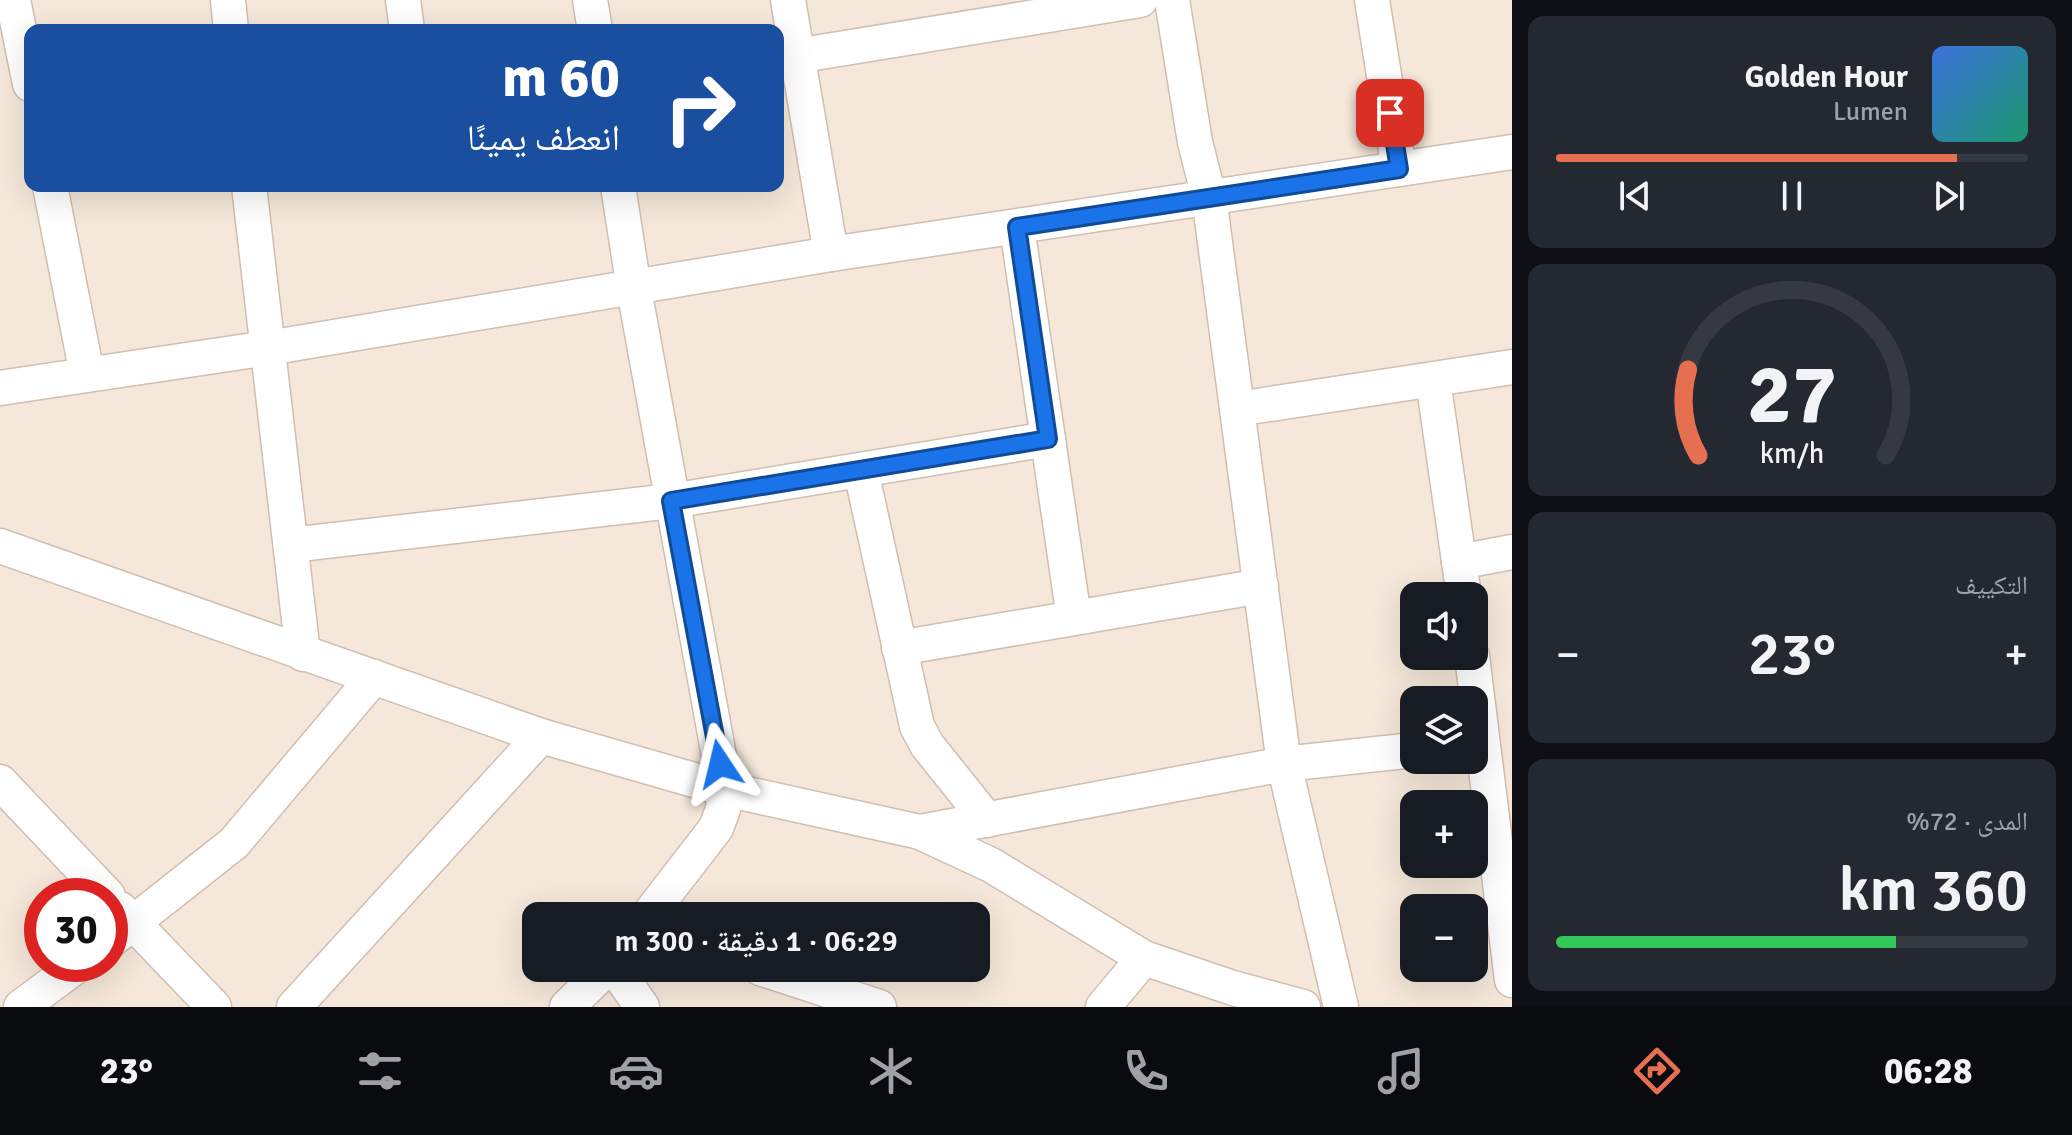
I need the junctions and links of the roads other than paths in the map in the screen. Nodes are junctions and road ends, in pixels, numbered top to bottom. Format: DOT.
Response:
graph roads {
  1 [pos="13,0"];
  2 [pos="228,0"];
  3 [pos="403,0"];
  4 [pos="590,0"];
  5 [pos="788,0"];
  6 [pos="1140,0"];
  7 [pos="1172,0"];
  8 [pos="1372,0"];
  9 [pos="986,11"];
  10 [pos="230,24"];
  11 [pos="406,24"];
  12 [pos="594,24"];
  13 [pos="24,54"];
  14 [pos="796,56"];
  15 [pos="1512,152"];
  16 [pos="1399,169"];
  17 [pos="51,192"];
  18 [pos="250,192"];
  19 [pos="619,192"];
  20 [pos="1209,197"];
  21 [pos="1017,227"];
  22 [pos="831,254"];
  23 [pos="634,289"];
  24 [pos="268,348"];
  25 [pos="1512,367"];
  26 [pos="87,374"];
  27 [pos="1433,380"];
  28 [pos="0,388"];
  29 [pos="1237,409"];
  30 [pos="1048,439"];
  31 [pos="861,471"];
  32 [pos="671,501"];
  33 [pos="291,545"];
  34 [pos="0,546"];
  35 [pos="1512,552"];
  36 [pos="1459,562"];
  37 [pos="1462,582"];
  38 [pos="1261,586"];
  39 [pos="1074,618"];
  40 [pos="899,648"];
  41 [pos="303,654"];
  42 [pos="1475,670"];
  43 [pos="374,677"];
  44 [pos="541,736"];
  45 [pos="1490,741"];
  46 [pos="1400,752"];
  47 [pos="1284,764"];
  48 [pos="0,782"];
  49 [pos="725,789"];
  50 [pos="987,820"];
  51 [pos="920,832"];
  52 [pos="1504,843"];
  53 [pos="91,878"];
  54 [pos="659,902"];
  55 [pos="128,927"];
  56 [pos="128,937"];
  57 [pos="1144,958"];
  58 [pos="1512,980"];
  59 [pos="55,982"];
  60 [pos="593,982"];
  61 [pos="625,982"];
  62 [pos="803,982"];
  63 [pos="21,1007"];
  64 [pos="214,1007"];
  65 [pos="294,1007"];
  66 [pos="567,1007"];
  67 [pos="642,1007"];
  68 [pos="879,1007"];
  69 [pos="1103,1007"];
  70 [pos="1303,1007"];
  71 [pos="1341,1007"];
  1 -- 13 [label="street"];
  2 -- 10 [label="street"];
  3 -- 11 [label="street"];
  4 -- 12 [label="street"];
  5 -- 14 [label="street"];
  6 -- 9 [label="street"];
  7 -- 20 [label="street"];
  8 -- 16 [label="street"];
  9 -- 14 [label="street"];
  14 -- 22 [label="street"];
  15 -- 16 [label="street"];
  16 -- 20 [label="street"];
  17 -- 26 [label="street"];
  18 -- 24 [label="street"];
  19 -- 23 [label="street"];
  20 -- 21 [label="street"];
  20 -- 29 [label="street"];
  21 -- 22 [label="street"];
  21 -- 30 [label="street"];
  22 -- 23 [label="street"];
  23 -- 24 [label="street"];
  23 -- 32 [label="street"];
  24 -- 26 [label="street"];
  24 -- 33 [label="street"];
  25 -- 27 [label="street"];
  26 -- 28 [label="street"];
  27 -- 29 [label="street"];
  27 -- 36 [label="street"];
  29 -- 38 [label="street"];
  30 -- 31 [label="street"];
  30 -- 39 [label="street"];
  31 -- 32 [label="street"];
  31 -- 40 [label="street"];
  32 -- 33 [label="street"];
  32 -- 49 [label="street"];
  33 -- 41 [label="street"];
  34 -- 41 [label="street"];
  35 -- 36 [label="street"];
  36 -- 37 [label="street"];
  38 -- 39 [label="street"];
  38 -- 47 [label="street"];
  39 -- 40 [label="street"];
  40 -- 50 [label="street"];
  41 -- 43 [label="street"];
  42 -- 45 [label="street"];
  43 -- 44 [label="street"];
  43 -- 55 [label="street"];
  44 -- 49 [label="street"];
  44 -- 65 [label="street"];
  45 -- 52 [label="street"];
  46 -- 47 [label="street"];
  47 -- 50 [label="street"];
  47 -- 71 [label="street"];
  48 -- 53 [label="street"];
  49 -- 51 [label="street"];
  49 -- 54 [label="street"];
  50 -- 51 [label="street"];
  51 -- 57 [label="street"];
  52 -- 58 [label="street"];
  56 -- 64 [label="street"];
  57 -- 69 [label="street"];
  57 -- 70 [label="street"];
  59 -- 63 [label="street"];
  60 -- 66 [label="street"];
  61 -- 67 [label="street"];
  62 -- 68 [label="street"];
}
